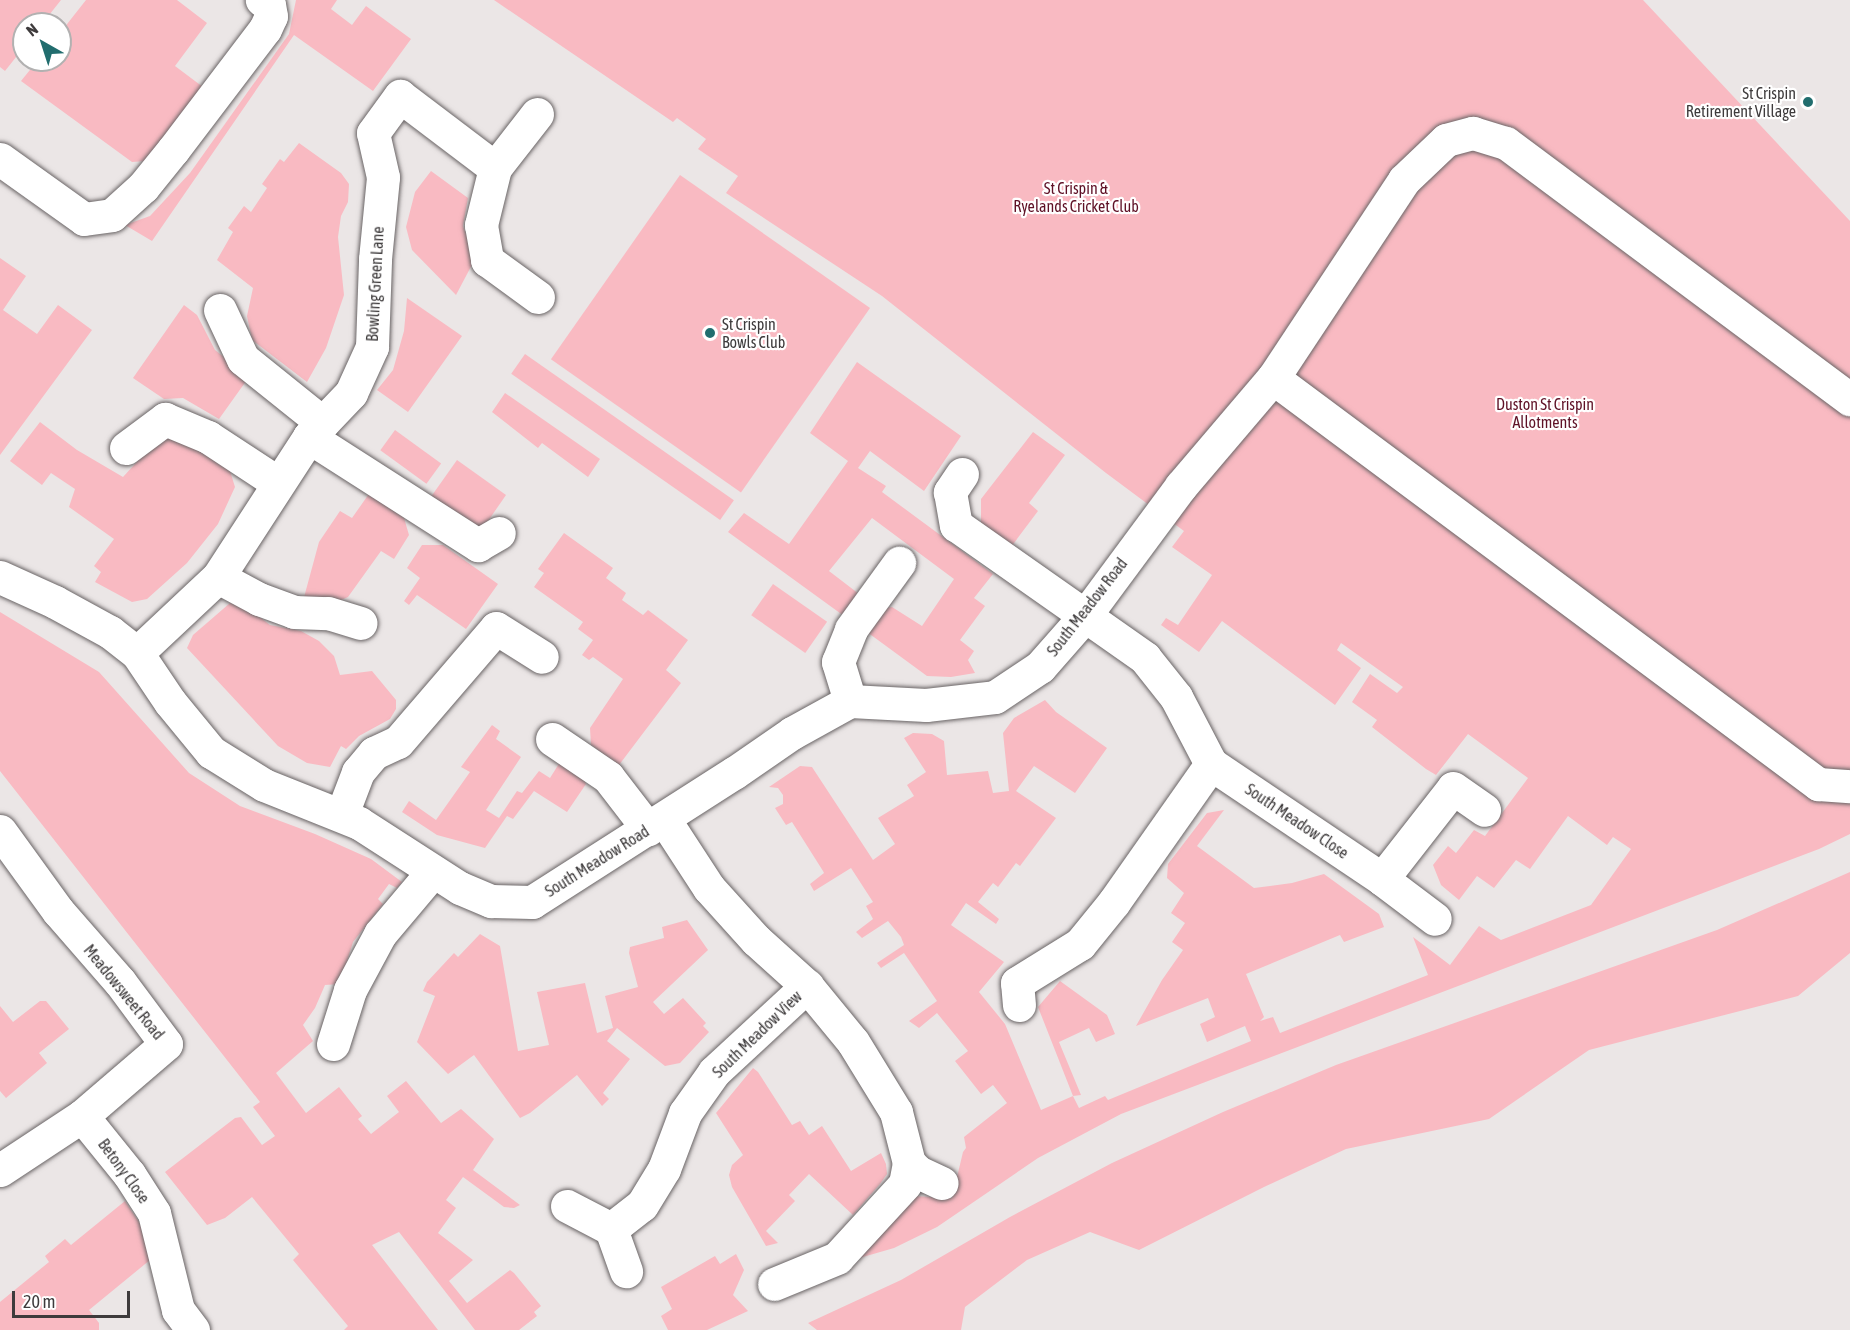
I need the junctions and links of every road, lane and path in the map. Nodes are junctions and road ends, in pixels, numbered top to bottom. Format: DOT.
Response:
graph roads {
  1 [pos="262,0"];
  2 [pos="537,114"];
  3 [pos="0,159"];
  4 [pos="495,168"];
  5 [pos="538,297"];
  6 [pos="220,310"];
  7 [pos="1273,378"];
  8 [pos="1850,399"];
  9 [pos="316,430"];
  10 [pos="126,448"];
  11 [pos="963,474"];
  12 [pos="278,483"];
  13 [pos="499,533"];
  14 [pos="899,563"];
  15 [pos="0,577"];
  16 [pos="218,578"];
  17 [pos="1084,617"];
  18 [pos="361,623"];
  19 [pos="136,653"];
  20 [pos="542,657"];
  21 [pos="850,701"];
  22 [pos="552,739"];
  23 [pos="1211,764"];
  24 [pos="1850,786"];
  25 [pos="1484,810"];
  26 [pos="342,814"];
  27 [pos="656,824"];
  28 [pos="0,831"];
  29 [pos="433,871"];
  30 [pos="1382,879"];
  31 [pos="1435,919"];
  32 [pos="807,986"];
  33 [pos="1019,1005"];
  34 [pos="333,1044"];
  35 [pos="82,1116"];
  36 [pos="909,1163"];
  37 [pos="0,1170"];
  38 [pos="942,1183"];
  39 [pos="567,1206"];
  40 [pos="611,1229"];
  41 [pos="626,1272"];
  42 [pos="774,1284"];
  43 [pos="193,1330"];
  1 -- 3 [label="street"];
  2 -- 4 [label="street"];
  4 -- 5 [label="street"];
  4 -- 9 [label="street, Bowling Green Lane"];
  6 -- 9 [label="street"];
  7 -- 8 [label="street, South Meadow Road"];
  7 -- 17 [label="street, South Meadow Road"];
  7 -- 24 [label="street"];
  9 -- 12 [label="street, Bowling Green Lane"];
  9 -- 13 [label="street"];
  10 -- 12 [label="street"];
  11 -- 17 [label="street, South Meadow Close"];
  12 -- 16 [label="street, Bowling Green Lane"];
  14 -- 21 [label="street"];
  15 -- 19 [label="street, South Meadow Road"];
  16 -- 18 [label="street"];
  16 -- 19 [label="street, Bowling Green Lane"];
  17 -- 21 [label="street, South Meadow Road"];
  17 -- 23 [label="street, South Meadow Close"];
  19 -- 26 [label="street, South Meadow Road"];
  20 -- 26 [label="street"];
  21 -- 27 [label="street, South Meadow Road"];
  22 -- 27 [label="street, South Meadow View"];
  23 -- 30 [label="street, South Meadow Close"];
  23 -- 33 [label="street"];
  25 -- 30 [label="street"];
  26 -- 29 [label="street, South Meadow Road"];
  27 -- 29 [label="street, South Meadow Road"];
  27 -- 32 [label="street, South Meadow View"];
  28 -- 35 [label="street, Meadowsweet Road"];
  29 -- 34 [label="street"];
  30 -- 31 [label="street, South Meadow Close"];
  32 -- 36 [label="street, South Meadow View"];
  32 -- 40 [label="street, South Meadow View"];
  35 -- 37 [label="street, Meadowsweet Road"];
  35 -- 43 [label="street, Betony Close"];
  36 -- 38 [label="street"];
  36 -- 42 [label="street"];
  39 -- 40 [label="street"];
  40 -- 41 [label="street"];
}
